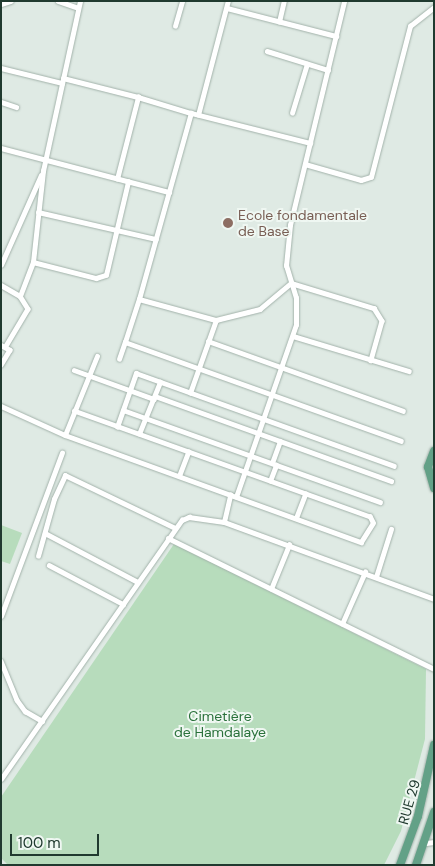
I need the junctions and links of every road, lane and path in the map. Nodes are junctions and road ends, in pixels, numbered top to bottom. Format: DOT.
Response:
graph roads {
  1 [pos="11,1"];
  2 [pos="58,1"];
  3 [pos="80,1"];
  4 [pos="182,1"];
  5 [pos="228,1"];
  6 [pos="344,1"];
  7 [pos="282,2"];
  8 [pos="1,4"];
  9 [pos="434,7"];
  10 [pos="78,8"];
  11 [pos="227,8"];
  12 [pos="279,22"];
  13 [pos="175,26"];
  14 [pos="336,36"];
  15 [pos="267,51"];
  16 [pos="307,64"];
  17 [pos="1,68"];
  18 [pos="328,70"];
  19 [pos="62,80"];
  20 [pos="138,97"];
  21 [pos="1,102"];
  22 [pos="16,106"];
  23 [pos="191,112"];
  24 [pos="292,113"];
  25 [pos="198,115"];
  26 [pos="310,143"];
  27 [pos="1,148"];
  28 [pos="45,161"];
  29 [pos="305,164"];
  30 [pos="43,171"];
  31 [pos="117,179"];
  32 [pos="128,182"];
  33 [pos="169,192"];
  34 [pos="38,212"];
  35 [pos="116,230"];
  36 [pos="156,239"];
  37 [pos="33,262"];
  38 [pos="1,265"];
  39 [pos="291,283"];
  40 [pos="1,285"];
  41 [pos="20,296"];
  42 [pos="139,299"];
  43 [pos="216,320"];
  44 [pos="293,336"];
  45 [pos="208,341"];
  46 [pos="125,342"];
  47 [pos="4,345"];
  48 [pos="96,356"];
  49 [pos="119,359"];
  50 [pos="371,360"];
  51 [pos="1,365"];
  52 [pos="199,368"];
  53 [pos="282,368"];
  54 [pos="74,370"];
  55 [pos="409,371"];
  56 [pos="87,375"];
  57 [pos="160,382"];
  58 [pos="130,390"];
  59 [pos="190,393"];
  60 [pos="272,394"];
  61 [pos="154,397"];
  62 [pos="1,406"];
  63 [pos="123,410"];
  64 [pos="74,411"];
  65 [pos="403,411"];
  66 [pos="146,418"];
  67 [pos="264,419"];
  68 [pos="117,426"];
  69 [pos="139,434"];
  70 [pos="258,434"];
  71 [pos="65,435"];
  72 [pos="280,441"];
  73 [pos="401,441"];
  74 [pos="188,452"];
  75 [pos="62,453"];
  76 [pos="433,454"];
  77 [pos="250,456"];
  78 [pos="274,464"];
  79 [pos="394,466"];
  80 [pos="245,472"];
  81 [pos="179,476"];
  82 [pos="270,481"];
  83 [pos="391,481"];
  84 [pos="434,488"];
  85 [pos="305,494"];
  86 [pos="230,495"];
  87 [pos="236,497"];
  88 [pos="380,502"];
  89 [pos="296,518"];
  90 [pos="224,522"];
  91 [pos="175,528"];
  92 [pos="391,529"];
  93 [pos="45,533"];
  94 [pos="168,538"];
  95 [pos="289,545"];
  96 [pos="38,556"];
  97 [pos="49,565"];
  98 [pos="365,572"];
  99 [pos="376,576"];
  100 [pos="138,582"];
  101 [pos="271,589"];
  102 [pos="434,599"];
  103 [pos="123,604"];
  104 [pos="1,616"];
  105 [pos="342,624"];
  106 [pos="1,661"];
  107 [pos="434,669"];
  108 [pos="42,721"];
  109 [pos="434,745"];
  110 [pos="1,779"];
  111 [pos="434,812"];
  112 [pos="430,843"];
  113 [pos="400,865"];
  114 [pos="416,865"];
  1 -- 8 [label="street"];
  2 -- 10 [label="street"];
  3 -- 10 [label="street"];
  4 -- 13 [label="street"];
  5 -- 11 [label="street"];
  6 -- 14 [label="street"];
  7 -- 12 [label="street"];
  9 -- 29 [label="street"];
  10 -- 19 [label="street"];
  11 -- 12 [label="street"];
  11 -- 25 [label="street"];
  12 -- 14 [label="street"];
  14 -- 18 [label="street"];
  15 -- 16 [label="street"];
  16 -- 18 [label="street"];
  16 -- 24 [label="street"];
  17 -- 19 [label="street"];
  18 -- 26 [label="street"];
  19 -- 20 [label="street"];
  19 -- 28 [label="street"];
  20 -- 23 [label="street"];
  20 -- 31 [label="street"];
  21 -- 22 [label="street"];
  23 -- 25 [label="street"];
  23 -- 33 [label="street"];
  25 -- 26 [label="street"];
  26 -- 29 [label="street"];
  27 -- 28 [label="street"];
  28 -- 30 [label="street"];
  28 -- 31 [label="street"];
  29 -- 39 [label="street"];
  30 -- 34 [label="street"];
  30 -- 38 [label="street"];
  31 -- 32 [label="street"];
  32 -- 33 [label="street"];
  32 -- 35 [label="street"];
  33 -- 36 [label="street"];
  34 -- 35 [label="street"];
  34 -- 37 [label="street"];
  35 -- 36 [label="street"];
  35 -- 37 [label="street"];
  36 -- 42 [label="street"];
  37 -- 41 [label="street"];
  39 -- 43 [label="street"];
  39 -- 44 [label="street"];
  39 -- 50 [label="street"];
  40 -- 41 [label="street"];
  41 -- 47 [label="street"];
  42 -- 43 [label="street"];
  42 -- 46 [label="street"];
  43 -- 45 [label="street"];
  44 -- 50 [label="street"];
  44 -- 53 [label="street"];
  45 -- 52 [label="street"];
  45 -- 53 [label="street"];
  46 -- 49 [label="street"];
  46 -- 52 [label="street"];
  47 -- 51 [label="street"];
  48 -- 56 [label="street"];
  50 -- 55 [label="street"];
  52 -- 59 [label="street"];
  52 -- 60 [label="street"];
  53 -- 60 [label="street"];
  53 -- 65 [label="street"];
  54 -- 56 [label="street"];
  56 -- 58 [label="street"];
  56 -- 64 [label="street"];
  57 -- 58 [label="street"];
  57 -- 59 [label="street"];
  57 -- 61 [label="street"];
  58 -- 61 [label="street"];
  58 -- 63 [label="street"];
  59 -- 67 [label="street"];
  60 -- 67 [label="street"];
  60 -- 73 [label="street"];
  61 -- 66 [label="street"];
  61 -- 70 [label="street"];
  62 -- 71 [label="street"];
  63 -- 66 [label="street"];
  63 -- 68 [label="street"];
  64 -- 68 [label="street"];
  64 -- 71 [label="street"];
  66 -- 69 [label="street"];
  66 -- 77 [label="street"];
  67 -- 70 [label="street"];
  67 -- 79 [label="street"];
  68 -- 69 [label="street"];
  69 -- 74 [label="street"];
  70 -- 72 [label="street"];
  70 -- 77 [label="street"];
  71 -- 81 [label="street"];
  72 -- 78 [label="street"];
  72 -- 83 [label="street"];
  74 -- 80 [label="street"];
  74 -- 81 [label="street"];
  75 -- 104 [label="street"];
  76 -- 84 [label="main road"];
  77 -- 78 [label="street"];
  77 -- 80 [label="street"];
  78 -- 82 [label="street"];
  78 -- 88 [label="street"];
  80 -- 82 [label="street"];
  80 -- 87 [label="street"];
  81 -- 86 [label="street"];
  82 -- 85 [label="street"];
  85 -- 89 [label="street"];
  85 -- 89 [label="street"];
  86 -- 87 [label="street"];
  86 -- 90 [label="street"];
  87 -- 89 [label="street"];
  90 -- 91 [label="street"];
  90 -- 95 [label="street"];
  91 -- 93 [label="street"];
  91 -- 94 [label="street"];
  92 -- 99 [label="street"];
  93 -- 96 [label="street"];
  93 -- 100 [label="street"];
  94 -- 100 [label="street"];
  94 -- 101 [label="street"];
  95 -- 98 [label="street"];
  95 -- 101 [label="street"];
  97 -- 103 [label="street"];
  98 -- 99 [label="street"];
  98 -- 105 [label="street"];
  99 -- 102 [label="street"];
  100 -- 103 [label="street"];
  101 -- 105 [label="street"];
  103 -- 108 [label="street"];
  105 -- 107 [label="street"];
  106 -- 108 [label="street"];
  108 -- 110 [label="street"];
  109 -- 113 [label="main road, RUE 29"];
  111 -- 112 [label="main road"];
  112 -- 114 [label="main road"];
}
